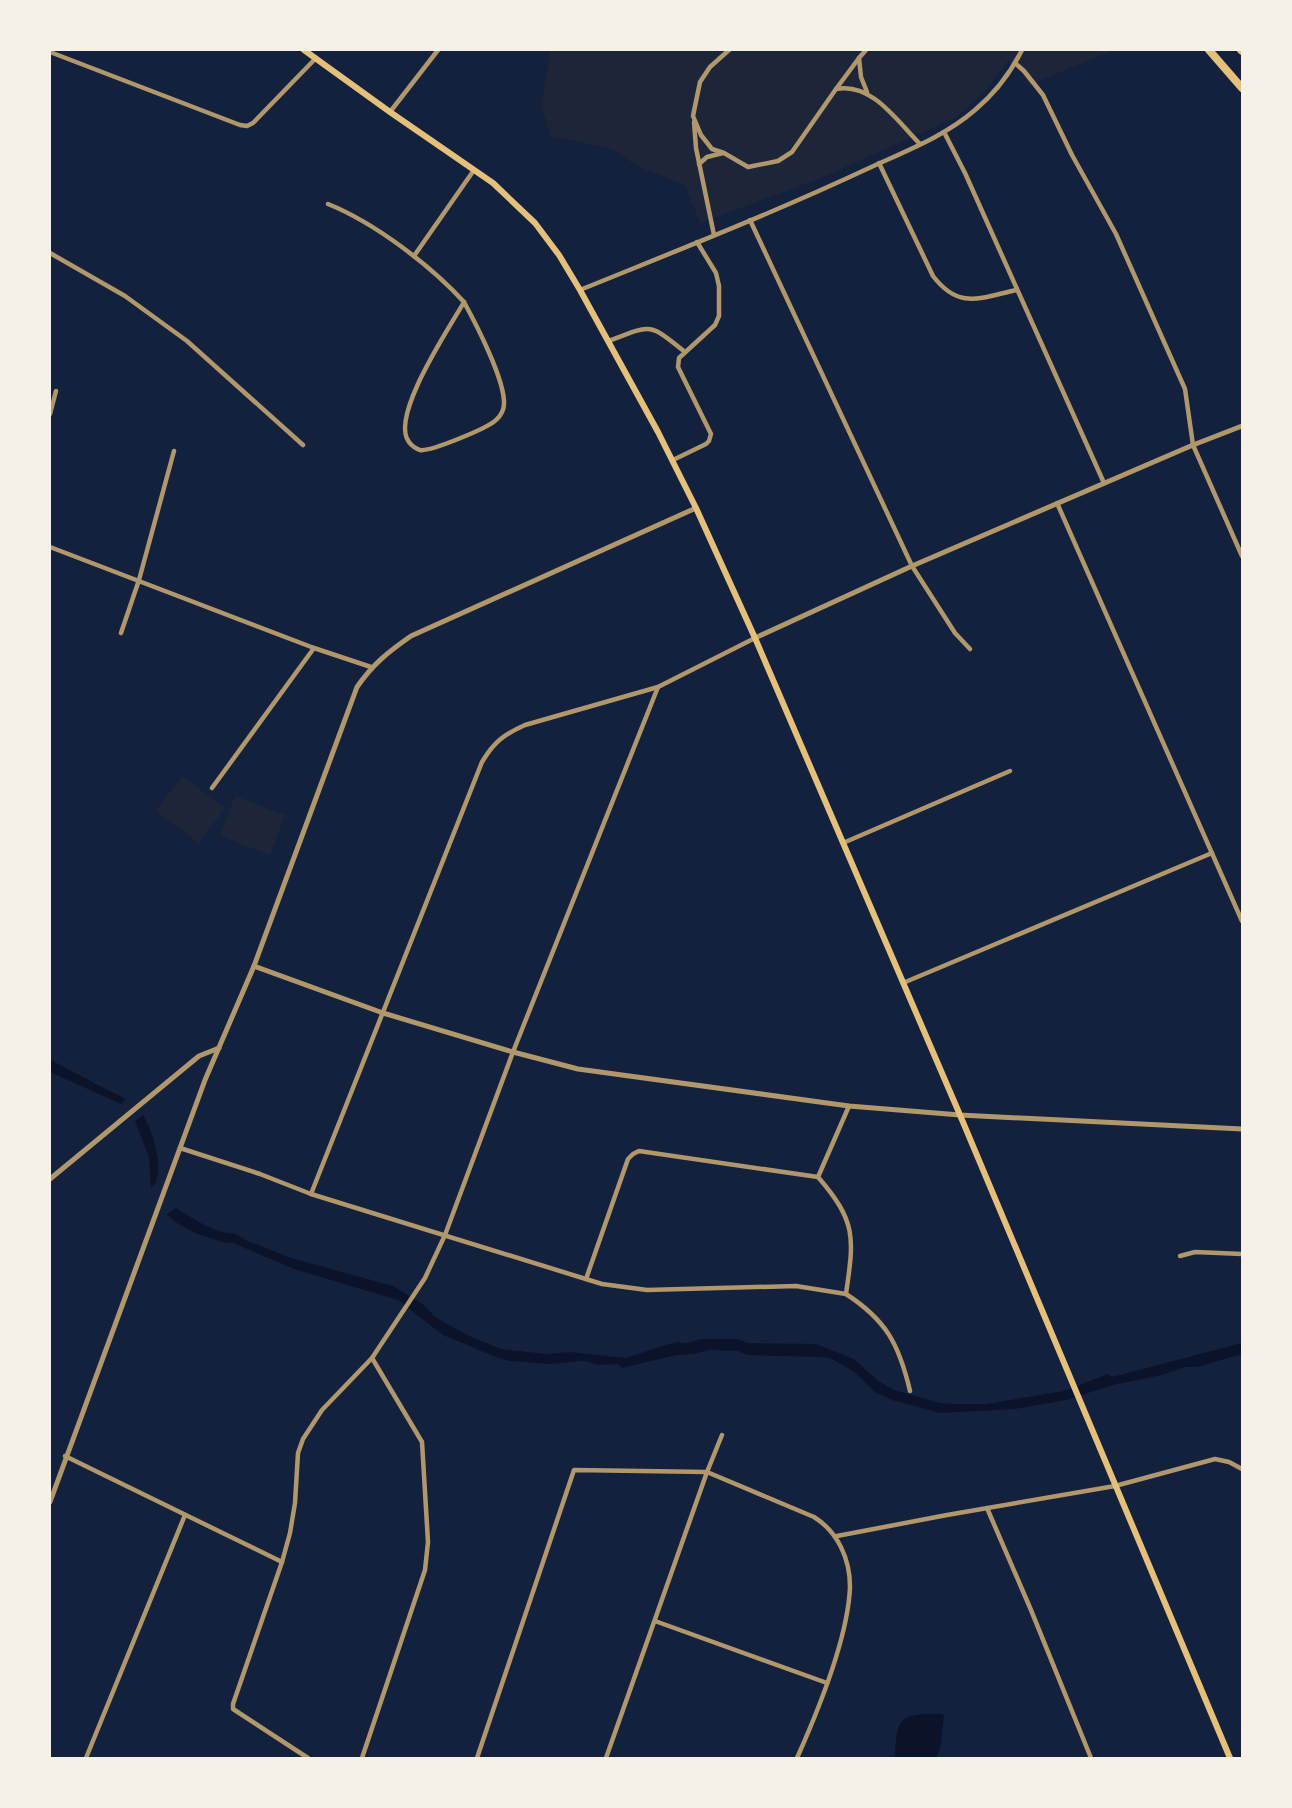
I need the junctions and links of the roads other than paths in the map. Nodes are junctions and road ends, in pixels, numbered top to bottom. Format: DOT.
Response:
graph roads {
  1 [pos="304,50"];
  2 [pos="438,50"];
  3 [pos="729,50"];
  4 [pos="866,50"];
  5 [pos="1022,50"];
  6 [pos="1209,50"];
  7 [pos="50,52"];
  8 [pos="316,58"];
  9 [pos="859,58"];
  10 [pos="1015,63"];
  11 [pos="1242,88"];
  12 [pos="836,89"];
  13 [pos="867,92"];
  14 [pos="390,112"];
  15 [pos="693,116"];
  16 [pos="944,132"];
  17 [pos="920,144"];
  18 [pos="724,153"];
  19 [pos="879,163"];
  20 [pos="699,164"];
  21 [pos="474,170"];
  22 [pos="328,204"];
  23 [pos="750,220"];
  24 [pos="714,235"];
  25 [pos="697,242"];
  26 [pos="50,254"];
  27 [pos="414,256"];
  28 [pos="580,290"];
  29 [pos="1016,290"];
  30 [pos="464,302"];
  31 [pos="609,341"];
  32 [pos="685,352"];
  33 [pos="56,391"];
  34 [pos="50,414"];
  35 [pos="1242,426"];
  36 [pos="1193,445"];
  37 [pos="303,446"];
  38 [pos="174,451"];
  39 [pos="672,460"];
  40 [pos="1104,483"];
  41 [pos="1057,503"];
  42 [pos="696,508"];
  43 [pos="50,547"];
  44 [pos="1242,556"];
  45 [pos="912,566"];
  46 [pos="138,580"];
  47 [pos="121,633"];
  48 [pos="755,638"];
  49 [pos="314,648"];
  50 [pos="970,649"];
  51 [pos="370,667"];
  52 [pos="658,687"];
  53 [pos="1010,771"];
  54 [pos="212,788"];
  55 [pos="843,843"];
  56 [pos="1212,853"];
  57 [pos="1242,921"];
  58 [pos="254,966"];
  59 [pos="903,983"];
  60 [pos="383,1012"];
  61 [pos="219,1048"];
  62 [pos="513,1052"];
  63 [pos="849,1106"];
  64 [pos="960,1115"];
  65 [pos="1242,1129"];
  66 [pos="180,1148"];
  67 [pos="818,1177"];
  68 [pos="50,1179"];
  69 [pos="312,1194"];
  70 [pos="445,1234"];
  71 [pos="1242,1254"];
  72 [pos="1180,1256"];
  73 [pos="586,1279"];
  74 [pos="846,1294"];
  75 [pos="372,1358"];
  76 [pos="910,1391"];
  77 [pos="722,1435"];
  78 [pos="66,1456"];
  79 [pos="1242,1469"];
  80 [pos="707,1472"];
  81 [pos="1115,1486"];
  82 [pos="50,1502"];
  83 [pos="987,1508"];
  84 [pos="185,1515"];
  85 [pos="837,1536"];
  86 [pos="282,1562"];
  87 [pos="655,1621"];
  88 [pos="826,1683"];
  89 [pos="86,1758"];
  90 [pos="308,1758"];
  91 [pos="362,1758"];
  92 [pos="477,1758"];
  93 [pos="606,1758"];
  94 [pos="797,1758"];
  95 [pos="1090,1758"];
  96 [pos="1230,1758"];
  1 -- 8 [label="main road"];
  2 -- 14 [label="street"];
  3 -- 15 [label="street"];
  4 -- 9 [label="street"];
  5 -- 10 [label="street"];
  6 -- 11 [label="highway"];
  7 -- 8 [label="street"];
  8 -- 14 [label="main road"];
  9 -- 12 [label="street"];
  9 -- 13 [label="street"];
  10 -- 16 [label="street"];
  10 -- 36 [label="street"];
  12 -- 13 [label="street"];
  12 -- 18 [label="street"];
  13 -- 17 [label="street"];
  14 -- 21 [label="main road"];
  15 -- 18 [label="street"];
  15 -- 20 [label="street"];
  16 -- 17 [label="street"];
  16 -- 29 [label="street"];
  17 -- 19 [label="street"];
  18 -- 20 [label="street"];
  19 -- 23 [label="street"];
  19 -- 29 [label="street"];
  20 -- 24 [label="street"];
  21 -- 27 [label="street"];
  21 -- 28 [label="main road"];
  22 -- 27 [label="street"];
  23 -- 24 [label="street"];
  23 -- 45 [label="street"];
  24 -- 25 [label="street"];
  25 -- 28 [label="street"];
  25 -- 32 [label="street"];
  26 -- 37 [label="street"];
  27 -- 30 [label="street"];
  28 -- 31 [label="main road"];
  29 -- 40 [label="street"];
  30 -- 30 [label="street"];
  31 -- 32 [label="street"];
  31 -- 39 [label="main road"];
  32 -- 39 [label="street"];
  33 -- 34 [label="street"];
  35 -- 36 [label="street"];
  36 -- 40 [label="street"];
  36 -- 44 [label="street"];
  38 -- 46 [label="street"];
  39 -- 42 [label="main road"];
  40 -- 41 [label="street"];
  41 -- 45 [label="street"];
  41 -- 56 [label="street"];
  42 -- 48 [label="main road"];
  42 -- 51 [label="street"];
  43 -- 46 [label="street"];
  45 -- 48 [label="street"];
  45 -- 50 [label="street"];
  46 -- 47 [label="street"];
  46 -- 49 [label="street"];
  48 -- 52 [label="street"];
  48 -- 55 [label="main road"];
  49 -- 51 [label="street"];
  49 -- 54 [label="street"];
  51 -- 58 [label="street"];
  52 -- 60 [label="street"];
  52 -- 62 [label="street"];
  53 -- 55 [label="street"];
  55 -- 59 [label="main road"];
  56 -- 57 [label="street"];
  56 -- 59 [label="street"];
  58 -- 60 [label="street"];
  58 -- 61 [label="street"];
  59 -- 64 [label="main road"];
  60 -- 62 [label="street"];
  60 -- 69 [label="street"];
  61 -- 66 [label="street"];
  61 -- 68 [label="street"];
  62 -- 63 [label="street"];
  62 -- 70 [label="street"];
  63 -- 64 [label="street"];
  63 -- 67 [label="street"];
  64 -- 65 [label="street"];
  64 -- 81 [label="main road"];
  66 -- 69 [label="street"];
  66 -- 78 [label="street"];
  67 -- 73 [label="street"];
  67 -- 74 [label="street"];
  69 -- 70 [label="street"];
  70 -- 73 [label="street"];
  70 -- 75 [label="street"];
  71 -- 72 [label="street"];
  73 -- 74 [label="street"];
  74 -- 76 [label="street"];
  75 -- 86 [label="street"];
  75 -- 91 [label="street"];
  77 -- 80 [label="street"];
  78 -- 82 [label="street"];
  78 -- 84 [label="street"];
  79 -- 81 [label="street"];
  80 -- 85 [label="street"];
  80 -- 87 [label="street"];
  80 -- 92 [label="street"];
  81 -- 83 [label="street"];
  81 -- 96 [label="main road"];
  83 -- 85 [label="street"];
  83 -- 95 [label="street"];
  84 -- 86 [label="street"];
  84 -- 89 [label="street"];
  85 -- 88 [label="street"];
  86 -- 90 [label="street"];
  87 -- 88 [label="street"];
  87 -- 93 [label="street"];
  88 -- 94 [label="street"];
}
